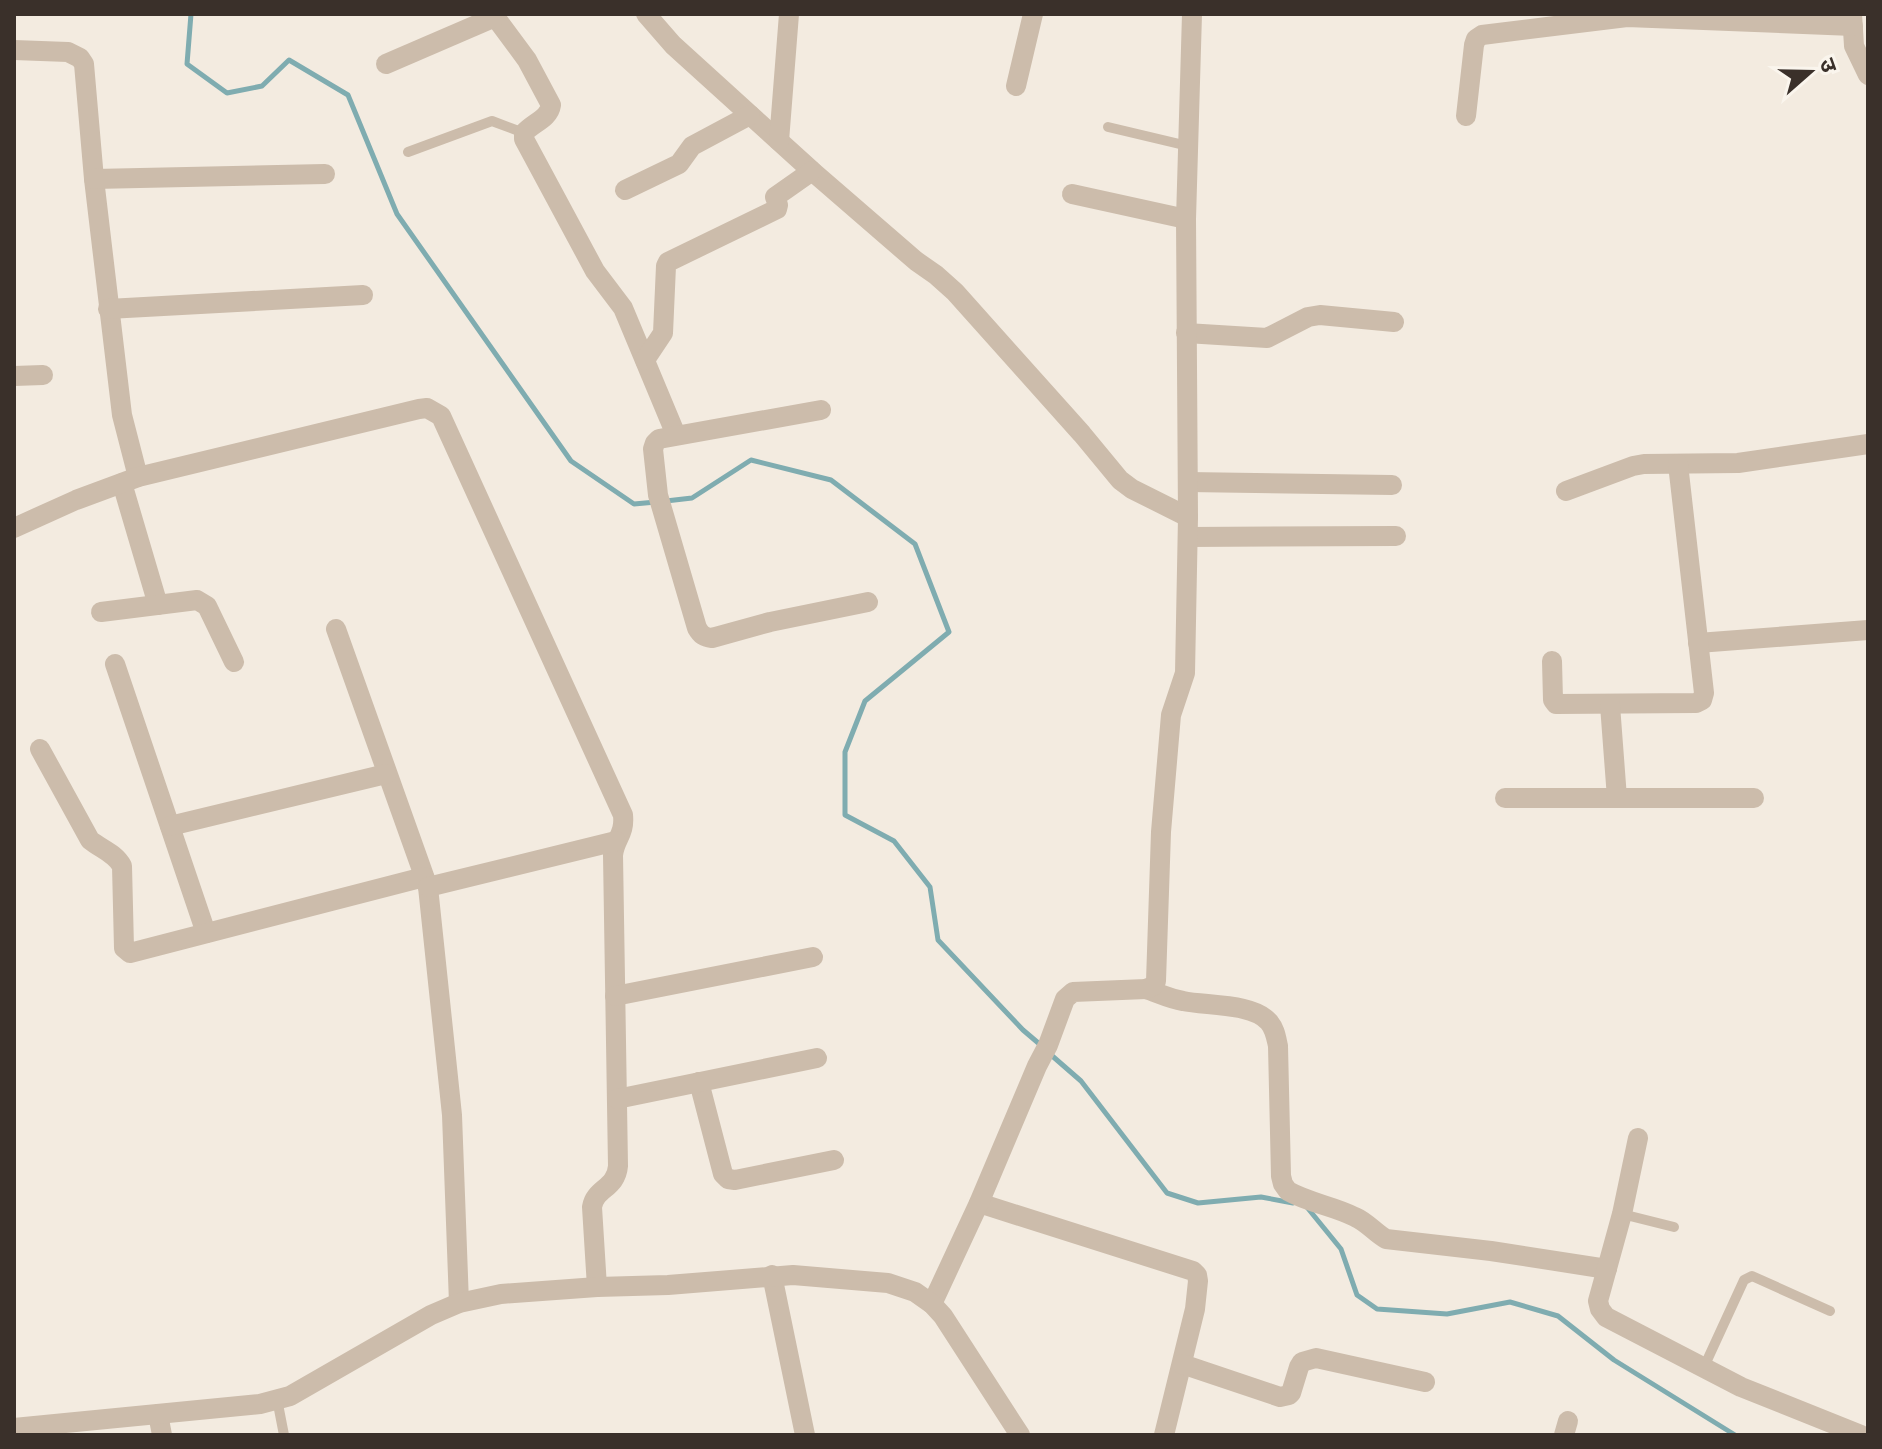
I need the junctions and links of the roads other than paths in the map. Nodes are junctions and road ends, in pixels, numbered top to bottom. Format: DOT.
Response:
graph roads {
  1 [pos="646,14"];
  2 [pos="789,14"];
  3 [pos="1033,14"];
  4 [pos="1192,14"];
  5 [pos="494,15"];
  6 [pos="1852,20"];
  7 [pos="14,50"];
  8 [pos="386,64"];
  9 [pos="1868,75"];
  10 [pos="1016,86"];
  11 [pos="750,115"];
  12 [pos="1466,116"];
  13 [pos="1108,127"];
  14 [pos="524,133"];
  15 [pos="779,141"];
  16 [pos="1188,146"];
  17 [pos="408,152"];
  18 [pos="812,171"];
  19 [pos="325,174"];
  20 [pos="94,179"];
  21 [pos="625,190"];
  22 [pos="1072,194"];
  23 [pos="1186,219"];
  24 [pos="363,295"];
  25 [pos="108,309"];
  26 [pos="1394,322"];
  27 [pos="1186,333"];
  28 [pos="645,360"];
  29 [pos="43,375"];
  30 [pos="14,376"];
  31 [pos="821,410"];
  32 [pos="676,435"];
  33 [pos="1868,444"];
  34 [pos="1678,464"];
  35 [pos="130,480"];
  36 [pos="1188,482"];
  37 [pos="1392,485"];
  38 [pos="1566,491"];
  39 [pos="1188,527"];
  40 [pos="14,528"];
  41 [pos="1396,536"];
  42 [pos="868,602"];
  43 [pos="158,605"];
  44 [pos="101,612"];
  45 [pos="336,629"];
  46 [pos="1868,630"];
  47 [pos="1698,643"];
  48 [pos="1552,661"];
  49 [pos="234,662"];
  50 [pos="115,664"];
  51 [pos="1610,705"];
  52 [pos="40,749"];
  53 [pos="386,774"];
  54 [pos="1505,798"];
  55 [pos="1617,798"];
  56 [pos="1754,798"];
  57 [pos="170,826"];
  58 [pos="616,841"];
  59 [pos="426,882"];
  60 [pos="206,933"];
  61 [pos="813,957"];
  62 [pos="1146,989"];
  63 [pos="615,996"];
  64 [pos="817,1058"];
  65 [pos="699,1082"];
  66 [pos="617,1099"];
  67 [pos="1638,1138"];
  68 [pos="834,1160"];
  69 [pos="979,1203"];
  70 [pos="1622,1214"];
  71 [pos="1674,1227"];
  72 [pos="1607,1269"];
  73 [pos="772,1275"];
  74 [pos="597,1287"];
  75 [pos="459,1303"];
  76 [pos="932,1304"];
  77 [pos="1830,1311"];
  78 [pos="1182,1364"];
  79 [pos="1704,1367"];
  80 [pos="1425,1382"];
  81 [pos="277,1399"];
  82 [pos="158,1414"];
  83 [pos="14,1428"];
  84 [pos="162,1435"];
  85 [pos="284,1435"];
  86 [pos="805,1435"];
  87 [pos="1020,1435"];
  88 [pos="1164,1435"];
  89 [pos="1861,1435"];
  1 -- 11 [label="street"];
  2 -- 15 [label="street"];
  3 -- 10 [label="street"];
  4 -- 16 [label="street"];
  5 -- 8 [label="street"];
  5 -- 14 [label="street"];
  6 -- 9 [label="street"];
  6 -- 12 [label="street"];
  7 -- 20 [label="street"];
  11 -- 15 [label="street"];
  11 -- 21 [label="street"];
  13 -- 16 [label="lane"];
  14 -- 17 [label="lane"];
  14 -- 28 [label="street"];
  15 -- 18 [label="street"];
  16 -- 23 [label="street"];
  18 -- 28 [label="street"];
  18 -- 39 [label="street"];
  19 -- 20 [label="street"];
  20 -- 25 [label="street"];
  22 -- 23 [label="street"];
  23 -- 27 [label="street"];
  24 -- 25 [label="street"];
  25 -- 35 [label="street"];
  26 -- 27 [label="street"];
  27 -- 36 [label="street"];
  28 -- 32 [label="street"];
  29 -- 30 [label="street"];
  31 -- 32 [label="street"];
  32 -- 42 [label="street"];
  33 -- 34 [label="street"];
  34 -- 38 [label="street"];
  34 -- 47 [label="street"];
  35 -- 40 [label="street"];
  35 -- 43 [label="street"];
  35 -- 58 [label="street"];
  36 -- 37 [label="street"];
  36 -- 39 [label="street"];
  39 -- 41 [label="street"];
  39 -- 62 [label="street"];
  43 -- 44 [label="street"];
  43 -- 49 [label="street"];
  45 -- 53 [label="street"];
  46 -- 47 [label="street"];
  47 -- 51 [label="street"];
  48 -- 51 [label="street"];
  50 -- 57 [label="street"];
  51 -- 55 [label="street"];
  52 -- 60 [label="street"];
  53 -- 57 [label="street"];
  53 -- 59 [label="street"];
  54 -- 55 [label="street"];
  55 -- 56 [label="street"];
  57 -- 60 [label="street"];
  58 -- 59 [label="street"];
  58 -- 63 [label="street"];
  59 -- 60 [label="street"];
  59 -- 75 [label="street"];
  61 -- 63 [label="street"];
  62 -- 69 [label="street"];
  62 -- 72 [label="street"];
  63 -- 66 [label="street"];
  64 -- 65 [label="street"];
  65 -- 66 [label="street"];
  65 -- 68 [label="street"];
  66 -- 74 [label="street"];
  67 -- 70 [label="street"];
  69 -- 76 [label="street"];
  69 -- 78 [label="street"];
  70 -- 71 [label="lane"];
  70 -- 72 [label="street"];
  72 -- 79 [label="street"];
  73 -- 74 [label="street"];
  73 -- 76 [label="street"];
  73 -- 86 [label="street"];
  74 -- 75 [label="street"];
  75 -- 81 [label="street"];
  76 -- 87 [label="street"];
  77 -- 79 [label="lane"];
  78 -- 80 [label="street"];
  78 -- 88 [label="street"];
  79 -- 89 [label="street"];
  81 -- 82 [label="street"];
  81 -- 85 [label="lane"];
  82 -- 83 [label="street"];
  82 -- 84 [label="street"];
}
